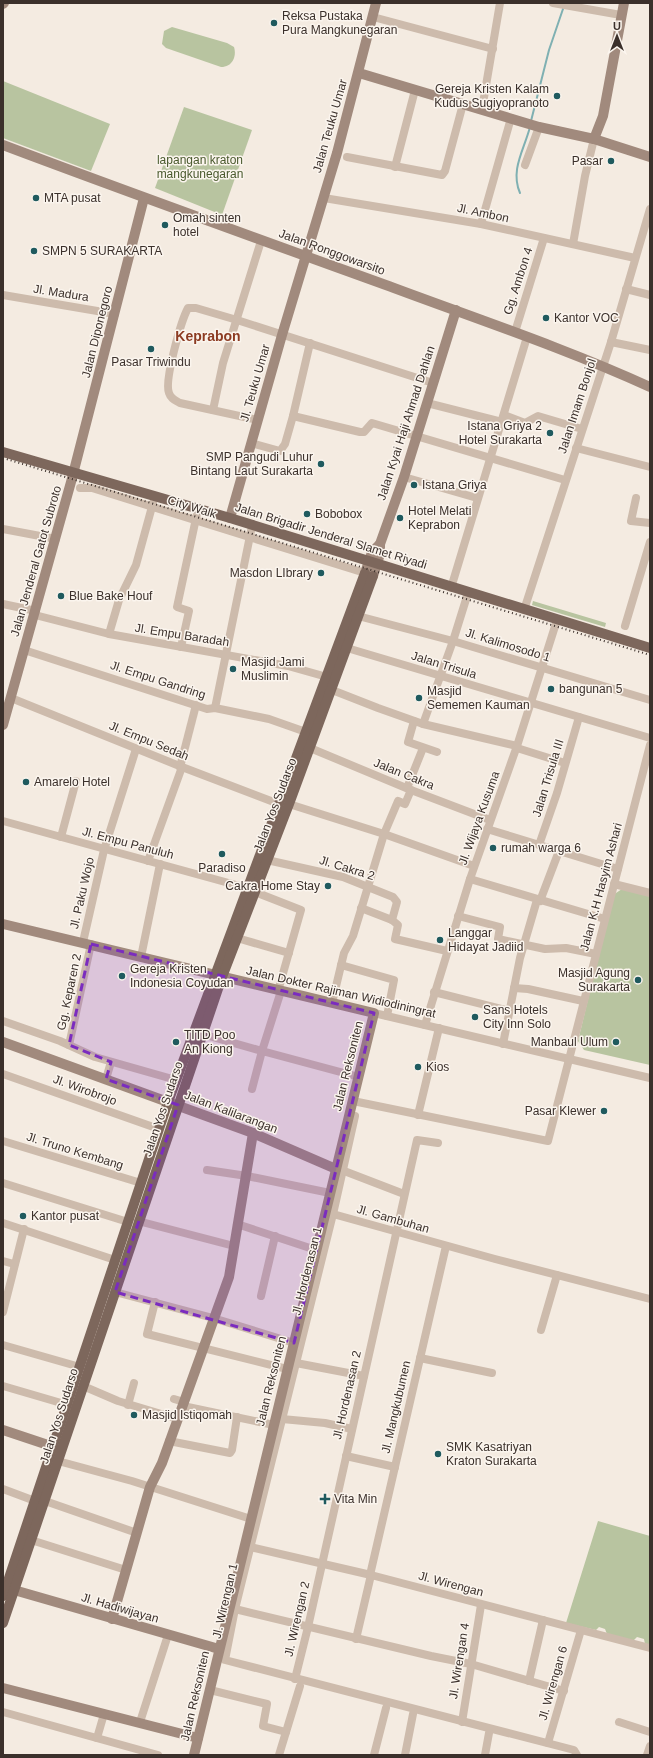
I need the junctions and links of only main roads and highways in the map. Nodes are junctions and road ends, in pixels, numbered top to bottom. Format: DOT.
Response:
graph roads {
  1 [pos="3,452"];
  2 [pos="650,648"];
  3 [pos="282,803"];
  4 [pos="251,890"];
  5 [pos="218,976"];
  6 [pos="173,1103"];
  7 [pos="133,1222"];
  8 [pos="58,1448"];
  9 [pos="40,1501"];
  10 [pos="11,1574"];
  11 [pos="8,1591"];
  12 [pos="3,1623"];
  1 -- 2 [label="main road, Jalan Brigadir Jenderal Slamet Riyadi"];
  3 -- 3 [label="main road, Jalan Yos Sudarso"];
  3 -- 4 [label="main road, Jalan Yos Sudarso"];
  3 -- 4 [label="main road, Jalan Yos Sudarso"];
  4 -- 5 [label="main road, Jalan Yos Sudarso"];
  4 -- 5 [label="main road, Jalan Yos Sudarso"];
  5 -- 6 [label="main road, Jalan Yos Sudarso"];
  5 -- 6 [label="main road, Jalan Yos Sudarso"];
  6 -- 7 [label="main road, Jalan Yos Sudarso"];
  6 -- 7 [label="main road, Jalan Yos Sudarso"];
  7 -- 8 [label="main road, Jalan Yos Sudarso"];
  7 -- 8 [label="main road, Jalan Yos Sudarso"];
  8 -- 9 [label="main road, Jalan Yos Sudarso"];
  8 -- 9 [label="main road, Jalan Yos Sudarso"];
  9 -- 10 [label="main road, Jalan Yos Sudarso"];
  9 -- 10 [label="main road, Jalan Yos Sudarso"];
  10 -- 11 [label="main road, Jalan Yos Sudarso"];
  11 -- 12 [label="main road, Jalan Yos Sudarso"];
}
